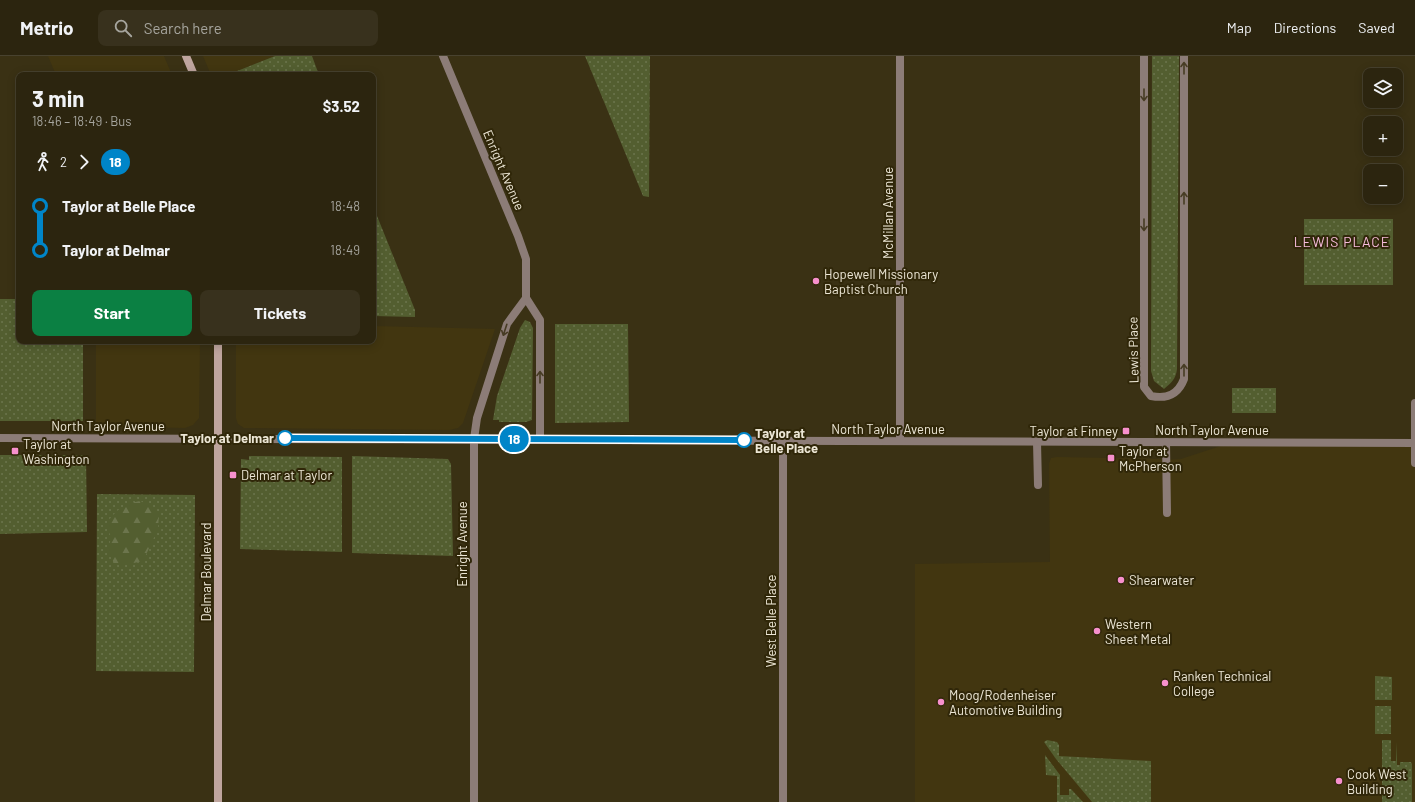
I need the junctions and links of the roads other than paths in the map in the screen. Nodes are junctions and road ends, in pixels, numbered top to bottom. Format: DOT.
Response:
graph roads {
  1 [pos="186,56"];
  2 [pos="443,56"];
  3 [pos="900,56"];
  4 [pos="1144,56"];
  5 [pos="1184,56"];
  6 [pos="193,72"];
  7 [pos="526,298"];
  8 [pos="218,344"];
  9 [pos="1415,403"];
  10 [pos="0,438"];
  11 [pos="218,438"];
  12 [pos="474,439"];
  13 [pos="540,439"];
  14 [pos="784,440"];
  15 [pos="900,441"];
  16 [pos="1037,442"];
  17 [pos="1166,442"];
  18 [pos="1415,443"];
  19 [pos="1415,463"];
  20 [pos="1038,485"];
  21 [pos="1167,512"];
  22 [pos="218,802"];
  23 [pos="474,802"];
  24 [pos="783,802"];
  1 -- 6 [label="main road"];
  2 -- 7 [label="street, Enright Avenue"];
  3 -- 15 [label="street, McMillan Avenue"];
  4 -- 5 [label="street, Lewis Place, one-way"];
  7 -- 12 [label="street, Enright Avenue, one-way"];
  13 -- 7 [label="street, one-way"];
  8 -- 11 [label="main road, Delmar Boulevard"];
  9 -- 18 [label="street"];
  10 -- 11 [label="street, North Taylor Avenue"];
  11 -- 12 [label="street, North Taylor Avenue"];
  11 -- 22 [label="main road, Delmar Boulevard"];
  12 -- 13 [label="street, North Taylor Avenue"];
  12 -- 23 [label="street, Enright Avenue"];
  13 -- 14 [label="street, North Taylor Avenue"];
  14 -- 15 [label="street, North Taylor Avenue"];
  14 -- 24 [label="street, West Belle Place"];
  15 -- 16 [label="street, North Taylor Avenue"];
  16 -- 17 [label="street, North Taylor Avenue"];
  16 -- 20 [label="street"];
  17 -- 18 [label="street, North Taylor Avenue"];
  17 -- 21 [label="street"];
  18 -- 19 [label="street"];
}
